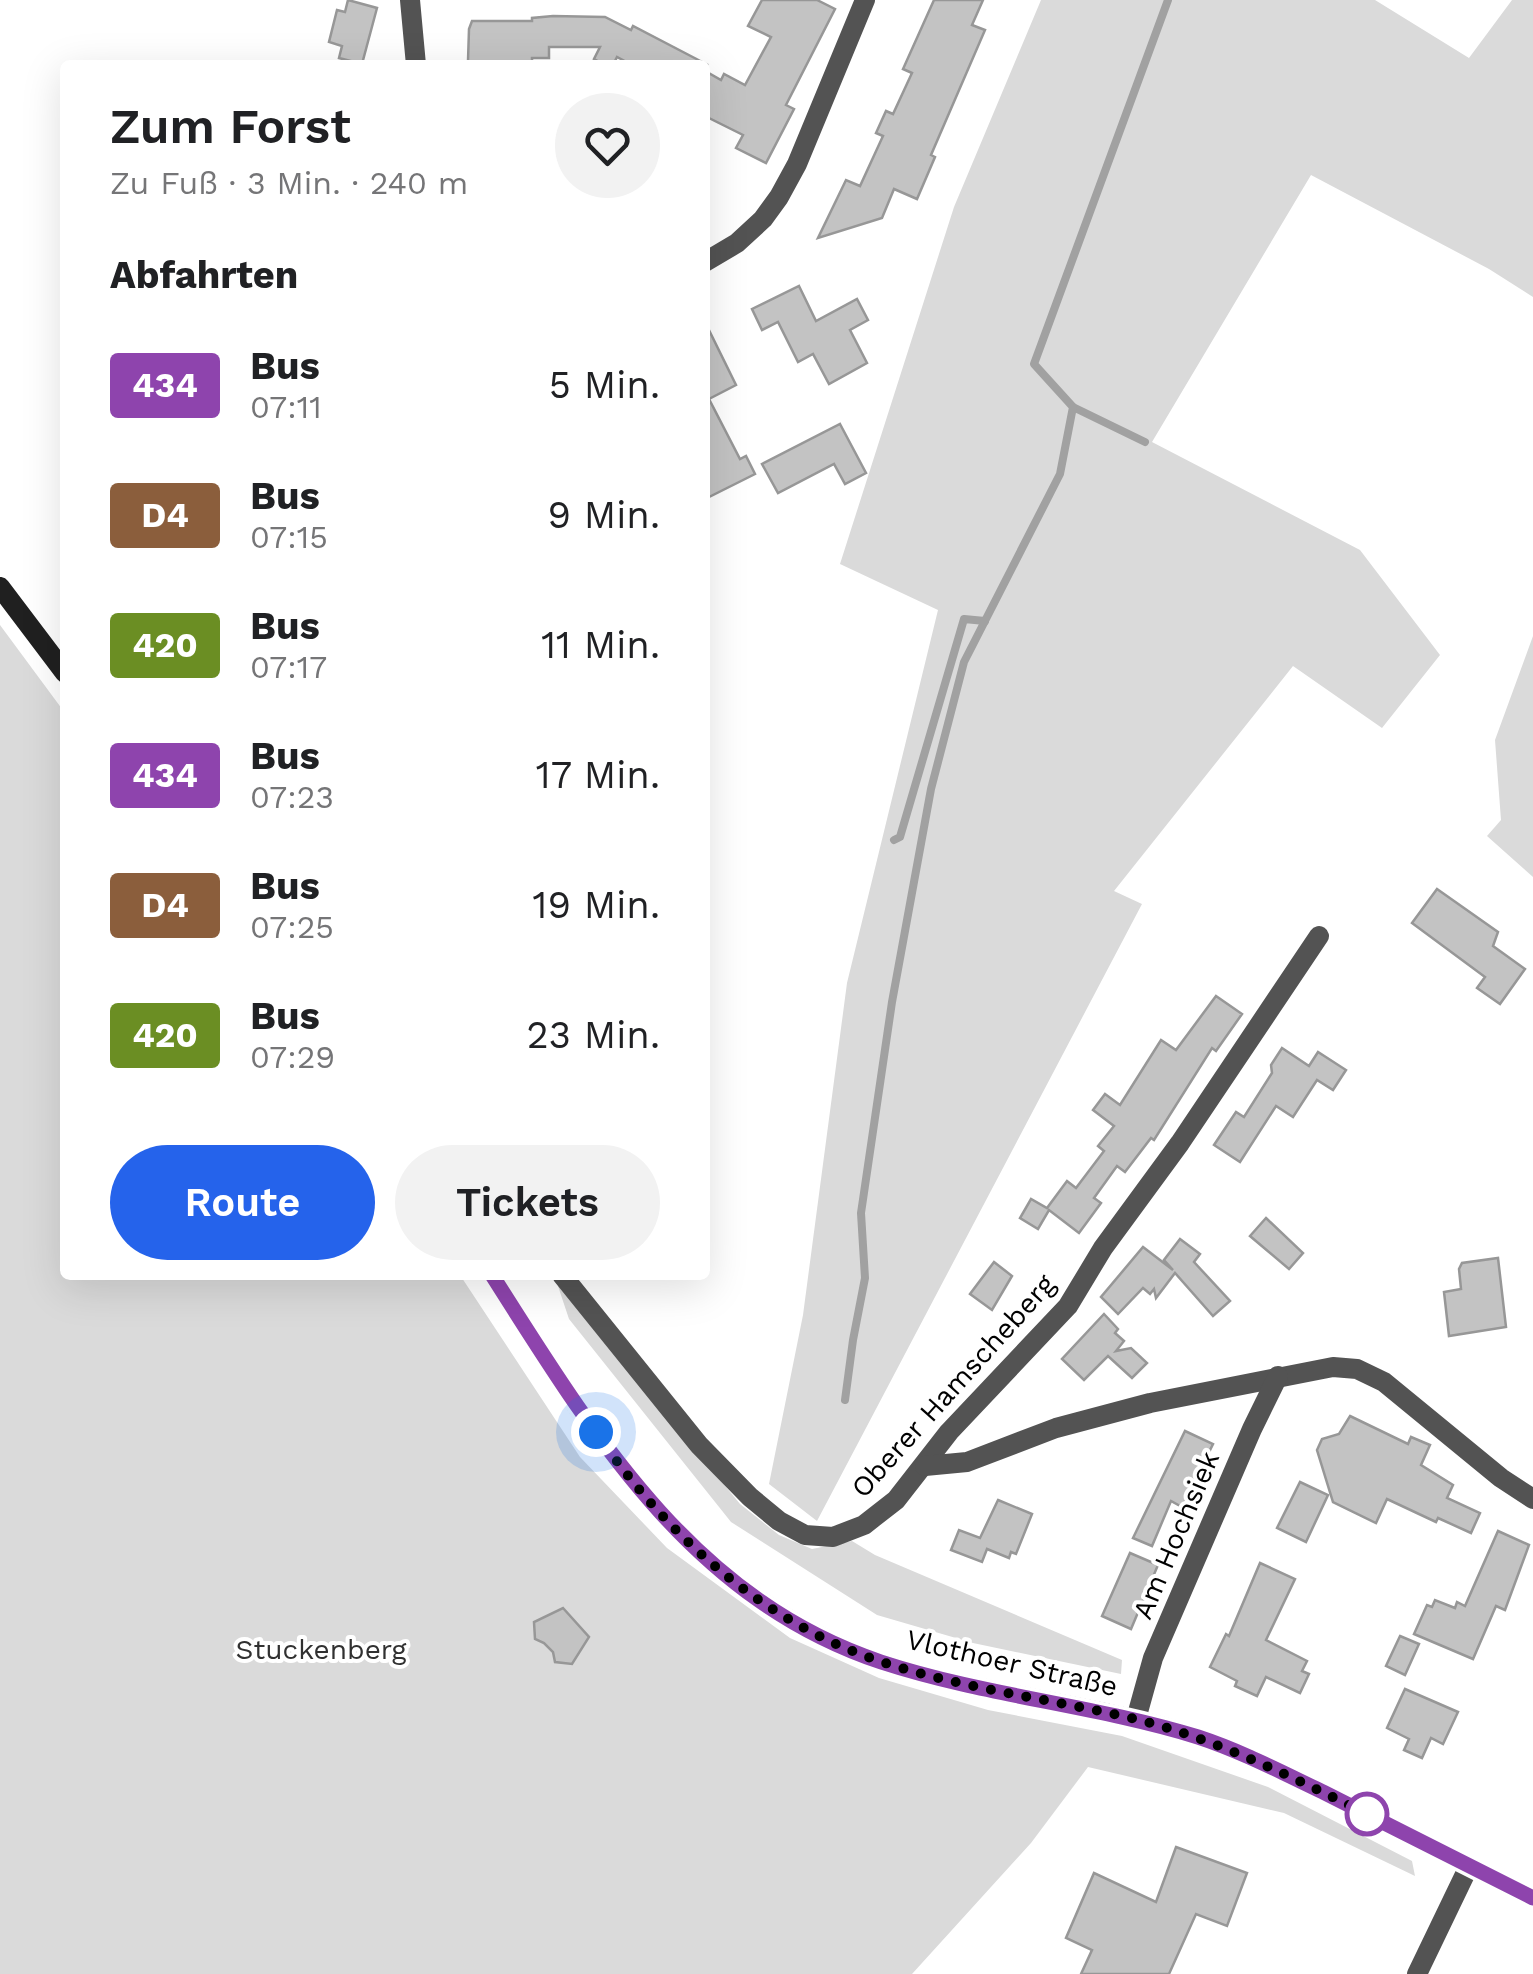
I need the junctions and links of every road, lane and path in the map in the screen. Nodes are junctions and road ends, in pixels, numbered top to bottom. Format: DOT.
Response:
graph roads {
  1 [pos="410,0"];
  2 [pos="866,0"];
  3 [pos="416,60"];
  4 [pos="710,259"];
  5 [pos="0,587"];
  6 [pos="60,666"];
  7 [pos="1319,936"];
  8 [pos="495,1280"];
  9 [pos="566,1280"];
  10 [pos="1278,1376"];
  11 [pos="925,1466"];
  12 [pos="1533,1499"];
  13 [pos="1136,1719"];
  14 [pos="1470,1866"];
  15 [pos="1533,1898"];
  16 [pos="1417,1974"];
  1 -- 3 [label="street"];
  2 -- 4 [label="street"];
  5 -- 6 [label="main road"];
  7 -- 11 [label="street, Oberer Hamscheberg"];
  8 -- 13 [label="main road, Vlothoer Straße"];
  9 -- 11 [label="street, Oberer Hamscheberg"];
  10 -- 11 [label="street"];
  10 -- 12 [label="street"];
  10 -- 13 [label="street, Am Hochsiek"];
  13 -- 14 [label="main road, Vlothoer Straße"];
  14 -- 15 [label="main road, Vlothoer Straße"];
  14 -- 16 [label="street"];
}
